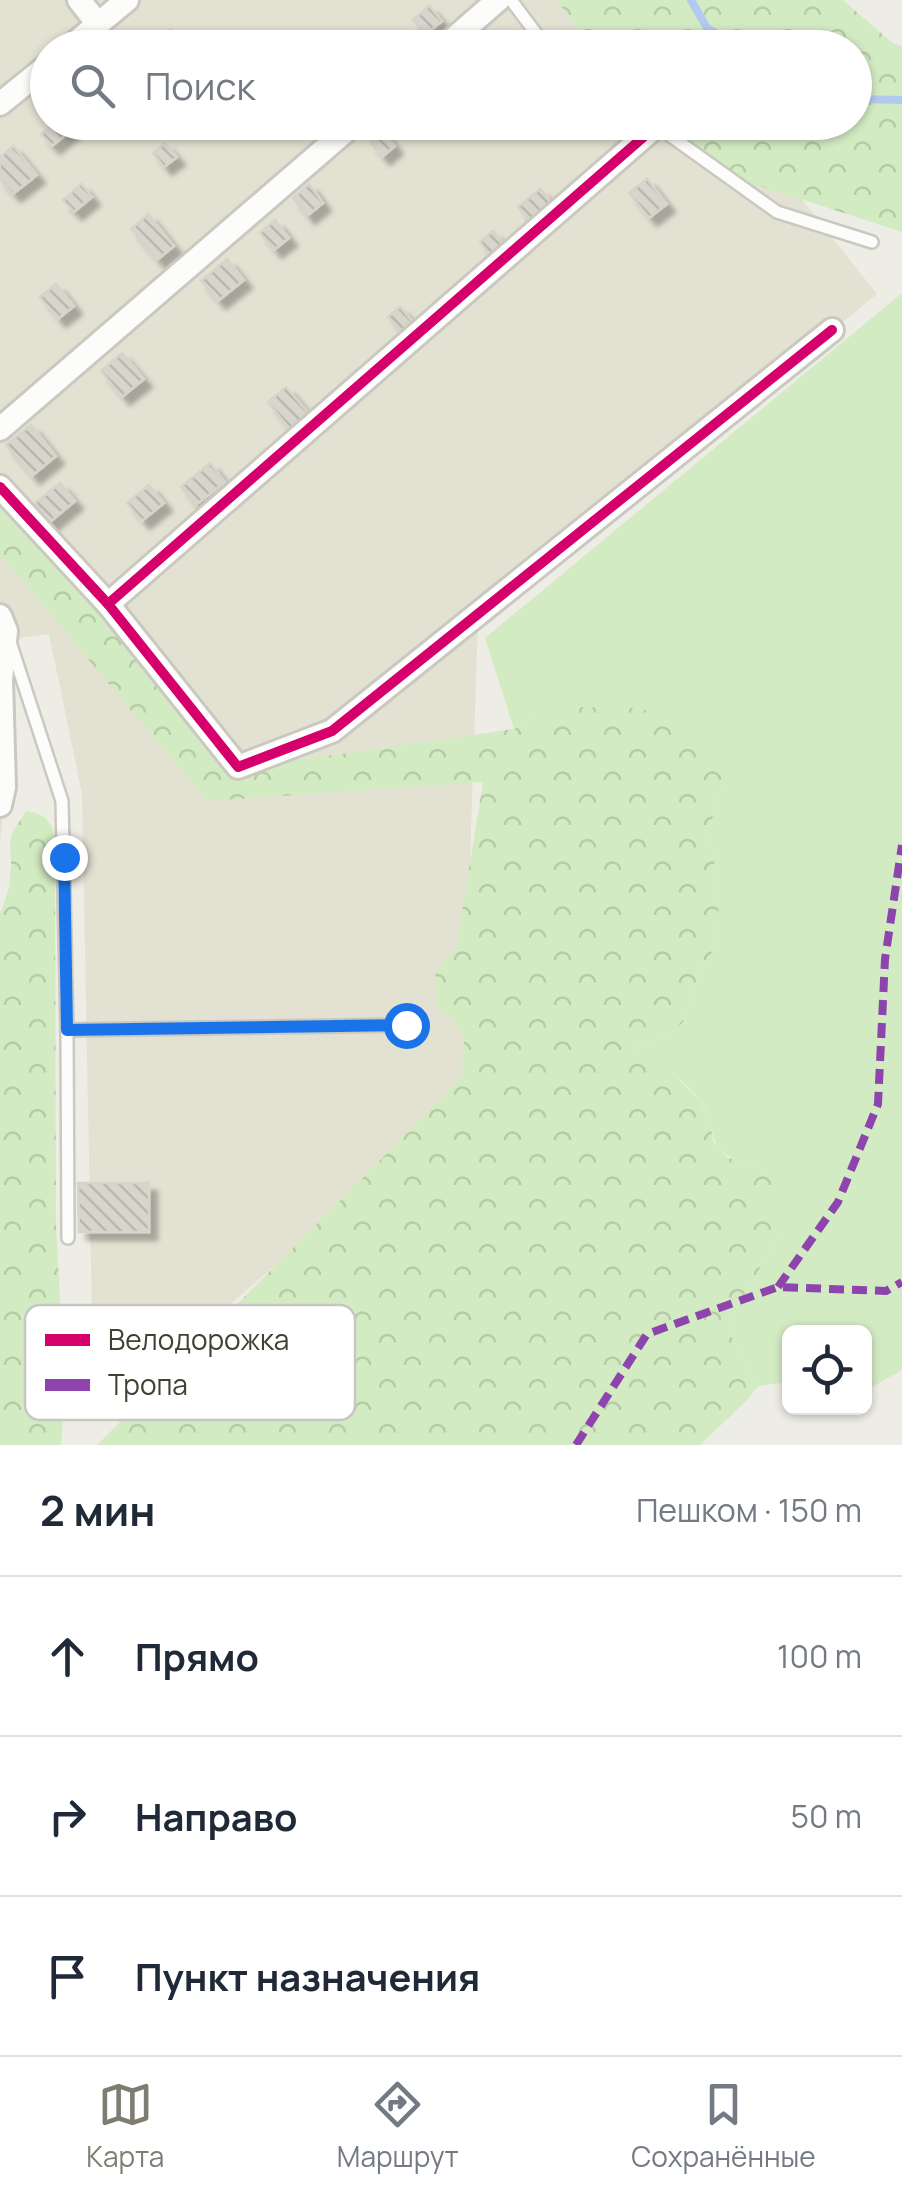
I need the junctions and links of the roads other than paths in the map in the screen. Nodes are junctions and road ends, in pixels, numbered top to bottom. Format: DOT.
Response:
graph roads {
  1 [pos="79,0"];
  2 [pos="128,0"];
  3 [pos="498,0"];
  4 [pos="511,0"];
  5 [pos="98,24"];
  6 [pos="91,30"];
  7 [pos="464,30"];
  8 [pos="533,30"];
  9 [pos="30,80"];
  10 [pos="0,104"];
  11 [pos="335,140"];
  12 [pos="636,140"];
  13 [pos="676,140"];
  14 [pos="872,242"];
  15 [pos="832,330"];
  16 [pos="0,429"];
  17 [pos="0,487"];
  18 [pos="108,604"];
  19 [pos="3,624"];
  20 [pos="0,804"];
  21 [pos="406,1025"];
  22 [pos="67,1030"];
  23 [pos="68,1238"];
  1 -- 5 [label="street"];
  2 -- 5 [label="street"];
  3 -- 7 [label="street"];
  4 -- 8 [label="lane"];
  5 -- 6 [label="street"];
  9 -- 10 [label="street"];
  11 -- 16 [label="street"];
  12 -- 18 [label="street"];
  13 -- 14 [label="lane"];
  15 -- 18 [label="street"];
  17 -- 18 [label="street"];
  19 -- 20 [label="street"];
  19 -- 22 [label="lane"];
  21 -- 22 [label="lane"];
  22 -- 23 [label="lane"];
}
